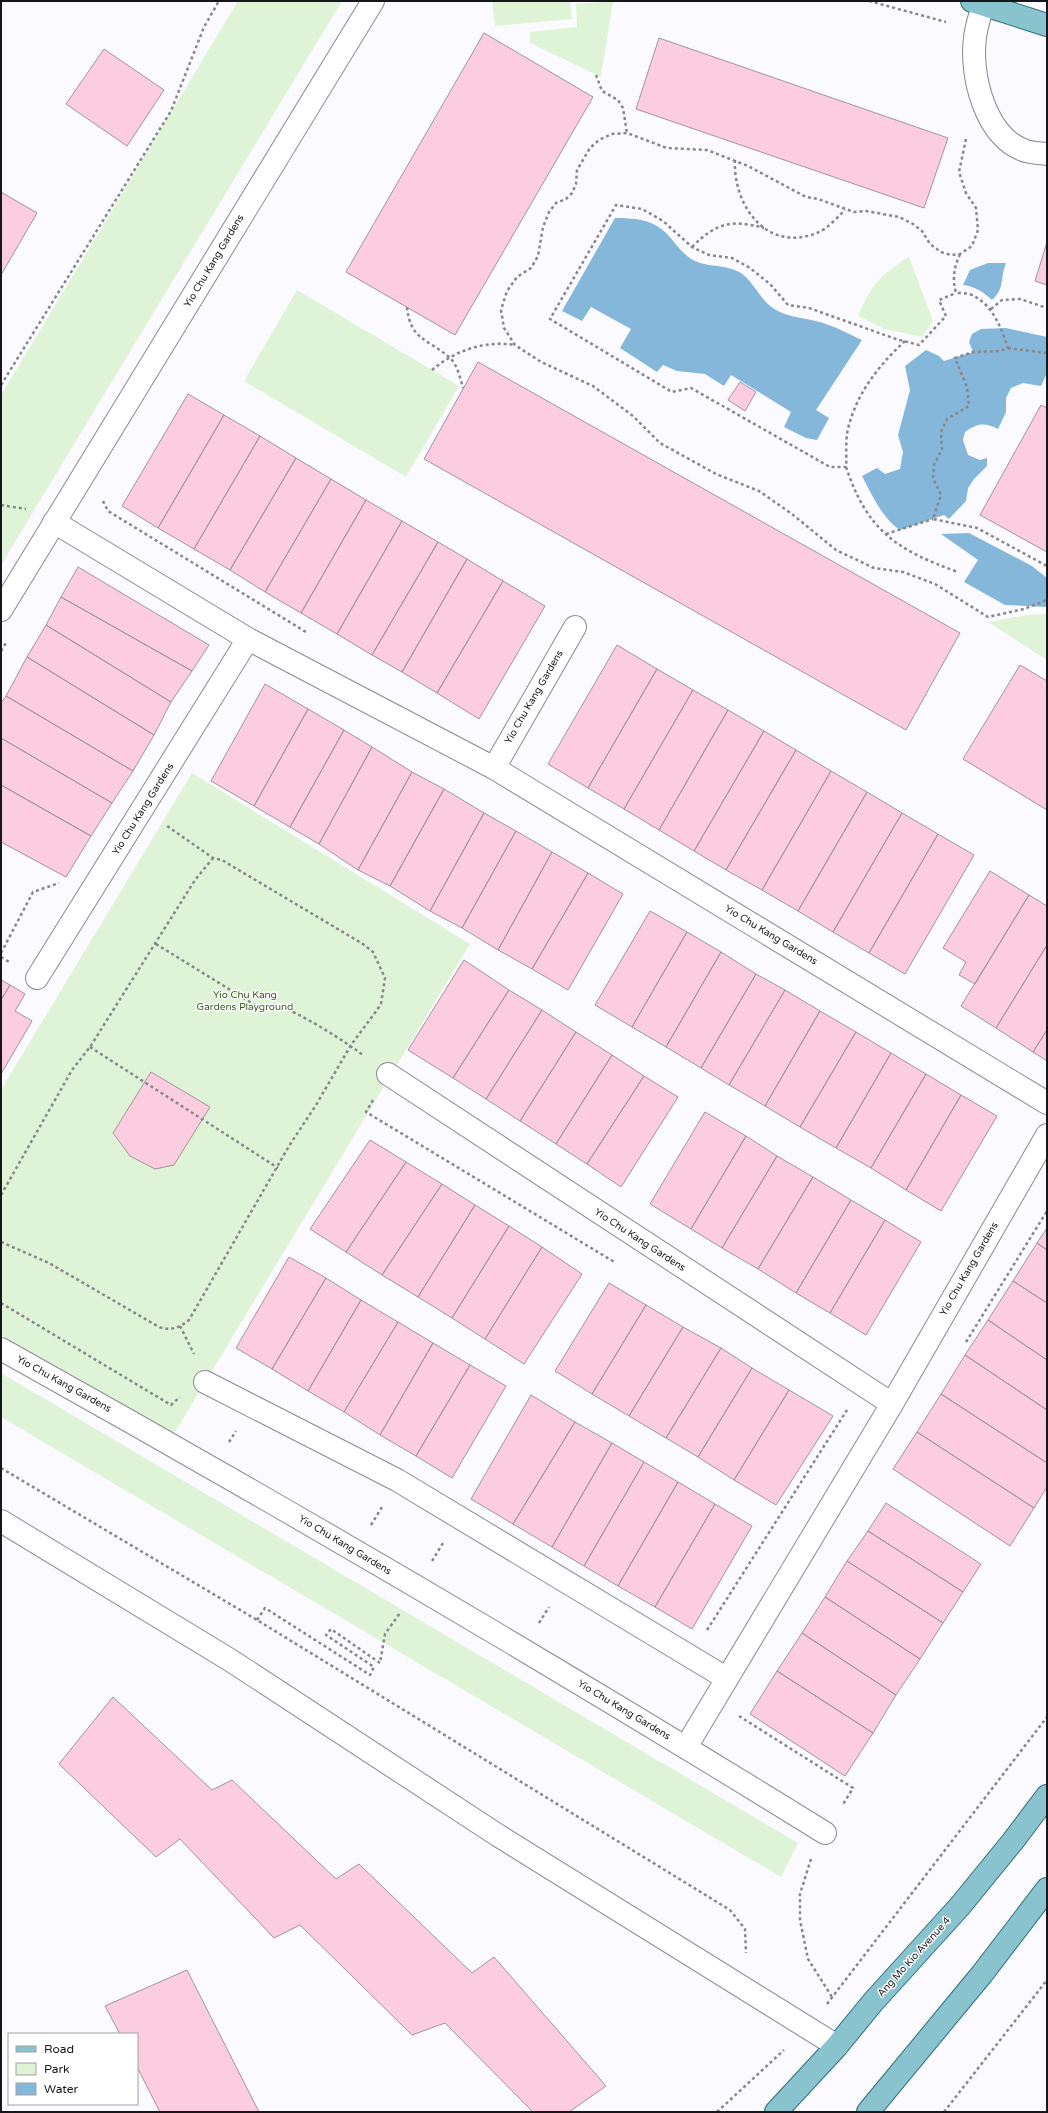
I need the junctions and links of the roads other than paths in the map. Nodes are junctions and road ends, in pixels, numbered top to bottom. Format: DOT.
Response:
graph roads {
  1 [pos="373,1"];
  2 [pos="977,3"];
  3 [pos="1047,25"];
  4 [pos="1047,154"];
  5 [pos="54,522"];
  6 [pos="1,610"];
  7 [pos="575,627"];
  8 [pos="248,639"];
  9 [pos="494,768"];
  10 [pos="37,978"];
  11 [pos="388,1074"];
  12 [pos="1047,1103"];
  13 [pos="1047,1135"];
  14 [pos="1,1349"];
  15 [pos="205,1382"];
  16 [pos="892,1404"];
  17 [pos="1,1521"];
  18 [pos="726,1678"];
  19 [pos="686,1747"];
  20 [pos="1047,1796"];
  21 [pos="824,1833"];
  22 [pos="1047,1889"];
  23 [pos="837,2046"];
  24 [pos="776,2112"];
  25 [pos="868,2112"];
  1 -- 5 [label="street, Yio Chu Kang Gardens"];
  2 -- 3 [label="main road"];
  2 -- 4 [label="street"];
  5 -- 6 [label="street, Yio Chu Kang Gardens"];
  5 -- 8 [label="street, Yio Chu Kang Gardens"];
  7 -- 9 [label="street, Yio Chu Kang Gardens"];
  8 -- 9 [label="street, Yio Chu Kang Gardens"];
  8 -- 10 [label="street, Yio Chu Kang Gardens"];
  9 -- 12 [label="street, Yio Chu Kang Gardens"];
  11 -- 16 [label="street, Yio Chu Kang Gardens"];
  13 -- 16 [label="street, Yio Chu Kang Gardens"];
  14 -- 19 [label="street, Yio Chu Kang Gardens"];
  15 -- 18 [label="street"];
  16 -- 18 [label="street, Yio Chu Kang Gardens"];
  17 -- 23 [label="street"];
  18 -- 19 [label="street, Yio Chu Kang Gardens"];
  19 -- 21 [label="street, Yio Chu Kang Gardens"];
  20 -- 23 [label="main road, Ang Mo Kio Avenue 4"];
  22 -- 25 [label="main road"];
  23 -- 24 [label="main road, Ang Mo Kio Avenue 4"];
}
